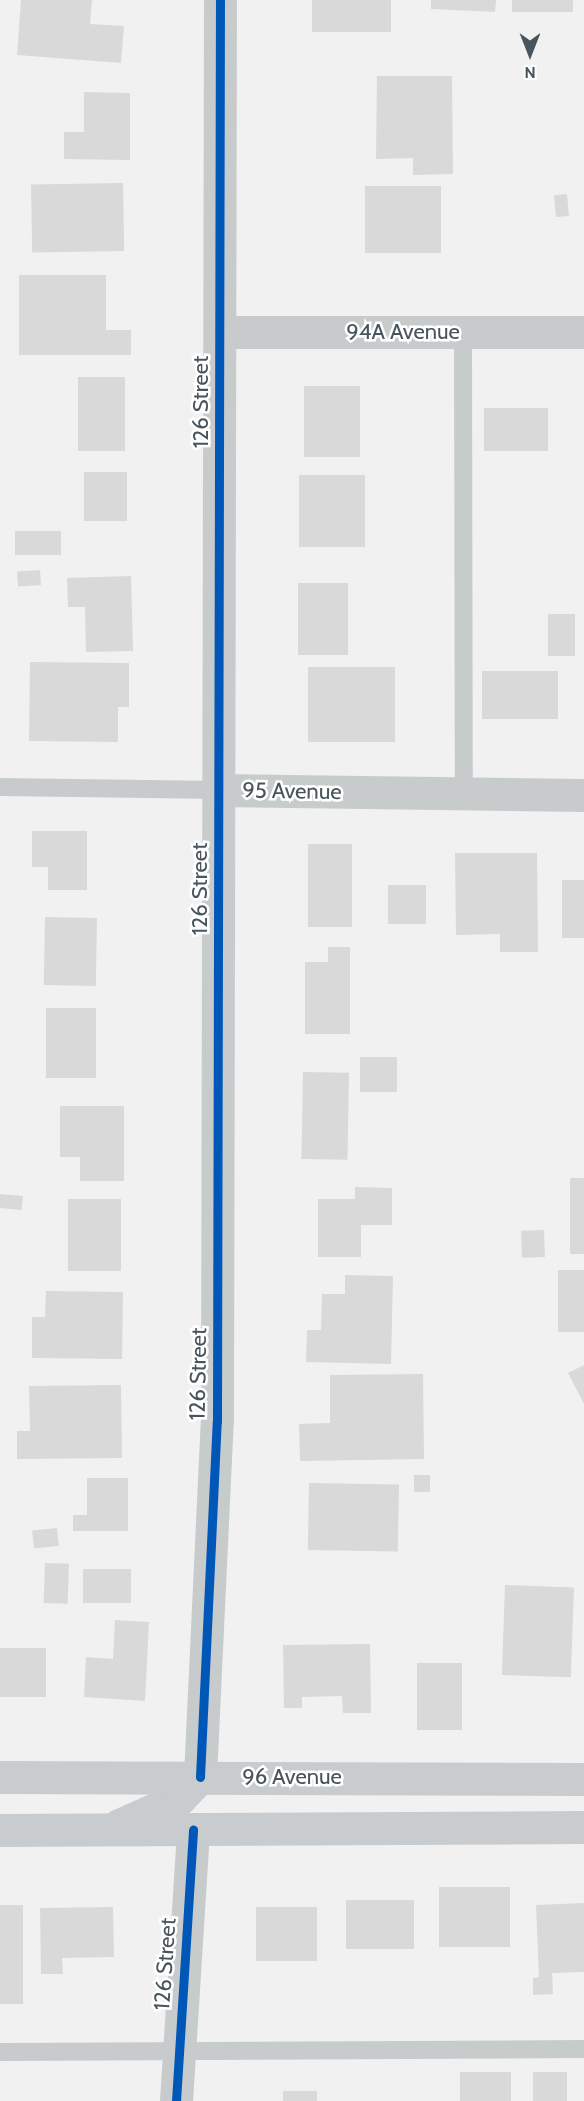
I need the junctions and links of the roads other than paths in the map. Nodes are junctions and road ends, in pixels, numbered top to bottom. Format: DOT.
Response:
graph roads {
  1 [pos="220,0"];
  2 [pos="221,332"];
  3 [pos="463,332"];
  4 [pos="584,332"];
  5 [pos="0,787"];
  6 [pos="220,790"];
  7 [pos="464,794"];
  8 [pos="584,795"];
  9 [pos="0,1777"];
  10 [pos="200,1777"];
  11 [pos="584,1779"];
  12 [pos="584,1827"];
  13 [pos="0,1830"];
  14 [pos="109,1830"];
  15 [pos="193,1830"];
  16 [pos="584,2049"];
  17 [pos="0,2052"];
  18 [pos="179,2052"];
  19 [pos="177,2101"];
  1 -- 2 [label="street, 126 Street"];
  2 -- 3 [label="street, 94A Avenue"];
  2 -- 6 [label="street, 126 Street"];
  3 -- 4 [label="street, 94A Avenue"];
  3 -- 7 [label="lane"];
  5 -- 6 [label="lane, 95 Avenue"];
  6 -- 7 [label="street, 95 Avenue"];
  6 -- 10 [label="street, 126 Street"];
  7 -- 8 [label="street, 95 Avenue"];
  9 -- 10 [label="main road, 96 Avenue"];
  10 -- 11 [label="main road, 96 Avenue"];
  10 -- 14 [label="main road"];
  12 -- 15 [label="main road"];
  13 -- 14 [label="main road"];
  14 -- 15 [label="main road"];
  15 -- 18 [label="street, 126 Street"];
  16 -- 18 [label="lane"];
  17 -- 18 [label="lane"];
  18 -- 19 [label="street, 126 Street"];
}
